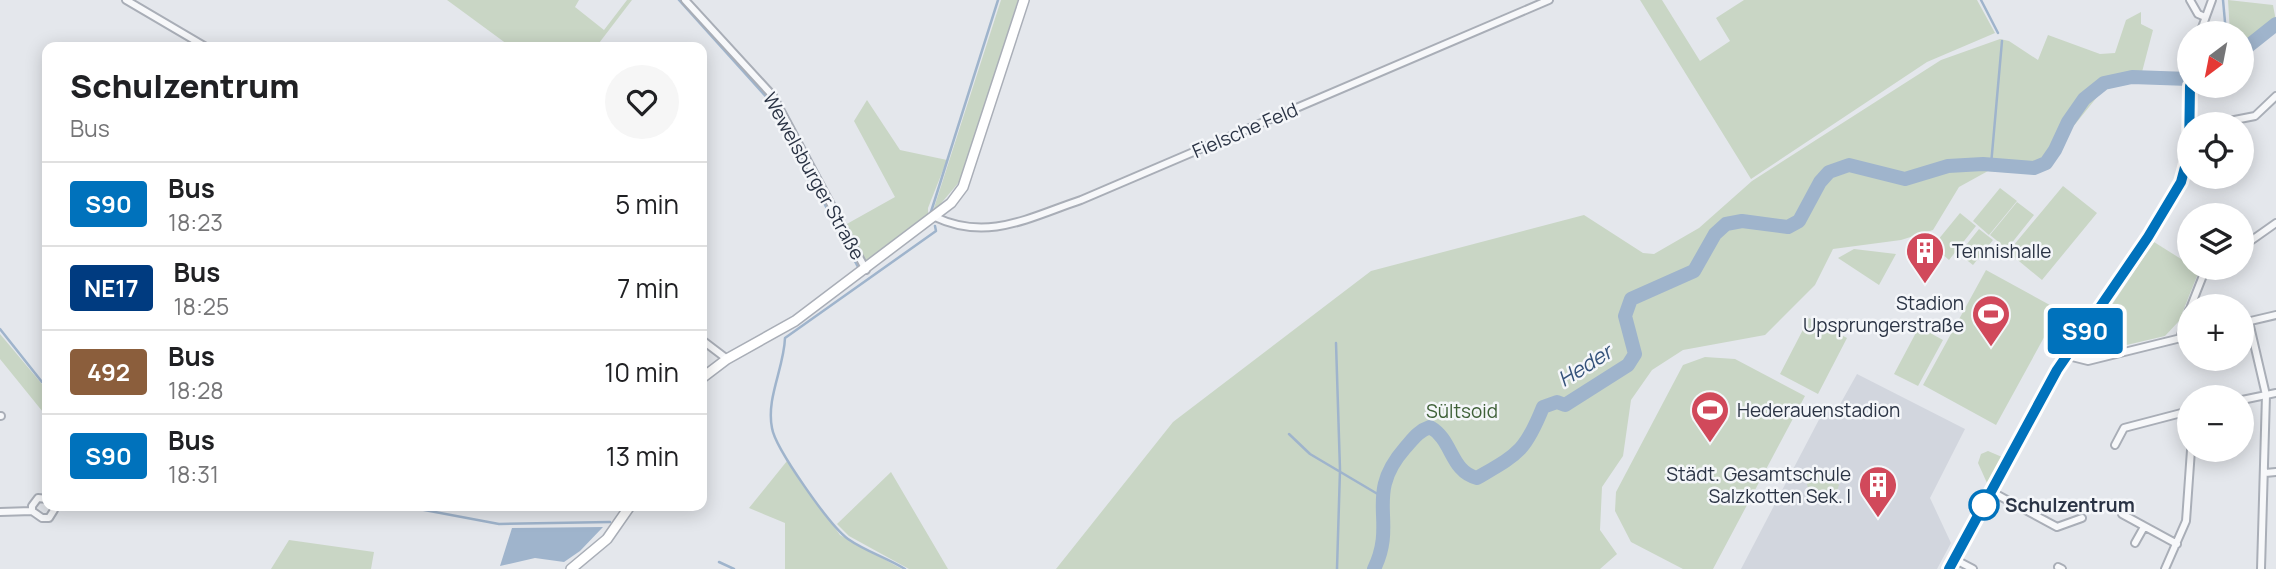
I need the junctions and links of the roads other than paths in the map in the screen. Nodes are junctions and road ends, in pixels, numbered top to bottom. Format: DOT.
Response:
graph roads {
  1 [pos="126,0"];
  2 [pos="685,0"];
  3 [pos="1024,0"];
  4 [pos="1549,0"];
  5 [pos="2190,0"];
  6 [pos="2212,0"];
  7 [pos="2205,17"];
  8 [pos="2204,21"];
  9 [pos="197,42"];
  10 [pos="2276,96"];
  11 [pos="2254,116"];
  12 [pos="2177,189"];
  13 [pos="935,217"];
  14 [pos="2276,223"];
  15 [pos="2254,239"];
  16 [pos="866,270"];
  17 [pos="2276,315"];
  18 [pos="2254,321"];
  19 [pos="2177,339"];
  20 [pos="707,344"];
  21 [pos="2254,354"];
  22 [pos="2068,356"];
  23 [pos="727,359"];
  24 [pos="707,374"];
  25 [pos="2276,393"];
  26 [pos="2266,395"];
  27 [pos="2254,398"];
  28 [pos="2177,414"];
  29 [pos="2115,445"];
  30 [pos="2190,462"];
  31 [pos="2276,472"];
  32 [pos="2265,473"];
  33 [pos="1992,492"];
  34 [pos="42,498"];
  35 [pos="32,511"];
  36 [pos="53,511"];
  37 [pos="627,511"];
  38 [pos="0,512"];
  39 [pos="2122,514"];
  40 [pos="2082,518"];
  41 [pos="2144,527"];
  42 [pos="2135,543"];
  43 [pos="2177,544"];
  44 [pos="1954,559"];
  45 [pos="572,569"];
  46 [pos="1949,569"];
  47 [pos="1973,569"];
  48 [pos="2165,569"];
  49 [pos="2260,569"];
  1 -- 9 [label="street"];
  2 -- 16 [label="street, Wewelsburger Straße"];
  3 -- 13 [label="main road"];
  4 -- 13 [label="street, Fielsche Feld"];
  5 -- 7 [label="street"];
  6 -- 7 [label="street"];
  7 -- 8 [label="street"];
  10 -- 11 [label="street"];
  12 -- 22 [label="street"];
  13 -- 16 [label="main road"];
  14 -- 15 [label="street"];
  16 -- 23 [label="main road, Wewelsburger Straße"];
  17 -- 18 [label="street"];
  19 -- 22 [label="street"];
  20 -- 23 [label="street"];
  21 -- 26 [label="street"];
  22 -- 33 [label="street"];
  23 -- 24 [label="main road, Wewelsburger Straße"];
  25 -- 26 [label="street"];
  26 -- 27 [label="street"];
  26 -- 32 [label="street"];
  28 -- 29 [label="street"];
  30 -- 43 [label="street"];
  31 -- 32 [label="street"];
  32 -- 49 [label="street"];
  33 -- 40 [label="street"];
  33 -- 44 [label="street"];
  34 -- 35 [label="street"];
  35 -- 36 [label="street"];
  35 -- 38 [label="street"];
  37 -- 45 [label="main road"];
  39 -- 41 [label="street"];
  41 -- 42 [label="street"];
  41 -- 43 [label="street"];
  43 -- 48 [label="street"];
  44 -- 46 [label="street"];
  44 -- 47 [label="street"];
}
